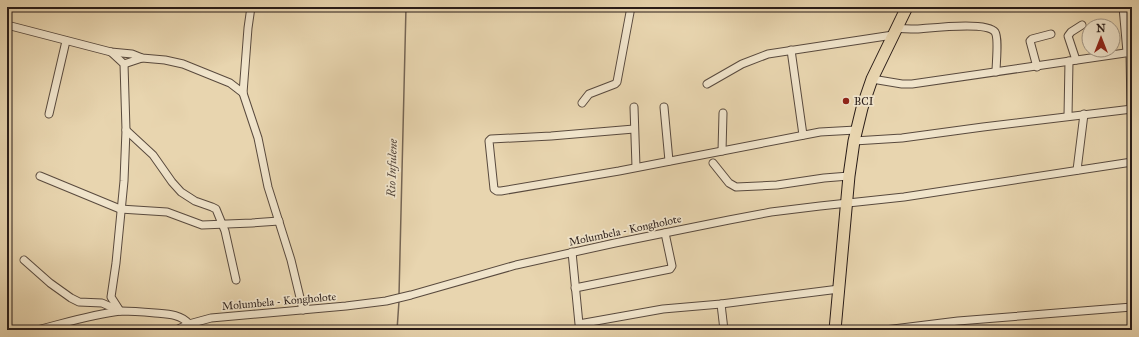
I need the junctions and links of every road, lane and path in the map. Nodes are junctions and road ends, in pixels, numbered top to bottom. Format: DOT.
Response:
graph roads {
  1 [pos="251,7"];
  2 [pos="630,7"];
  3 [pos="907,7"];
  4 [pos="1123,7"];
  5 [pos="7,26"];
  6 [pos="1081,26"];
  7 [pos="895,32"];
  8 [pos="1051,34"];
  9 [pos="66,41"];
  10 [pos="792,50"];
  11 [pos="110,52"];
  12 [pos="1130,52"];
  13 [pos="142,58"];
  14 [pos="1072,60"];
  15 [pos="124,64"];
  16 [pos="1037,66"];
  17 [pos="996,72"];
  18 [pos="872,79"];
  19 [pos="707,84"];
  20 [pos="244,93"];
  21 [pos="582,103"];
  22 [pos="664,106"];
  23 [pos="634,107"];
  24 [pos="1132,109"];
  25 [pos="722,113"];
  26 [pos="49,114"];
  27 [pos="1084,114"];
  28 [pos="1068,116"];
  29 [pos="634,129"];
  30 [pos="126,130"];
  31 [pos="855,135"];
  32 [pos="803,136"];
  33 [pos="722,151"];
  34 [pos="669,161"];
  35 [pos="1132,162"];
  36 [pos="713,163"];
  37 [pos="636,167"];
  38 [pos="1077,170"];
  39 [pos="40,176"];
  40 [pos="849,176"];
  41 [pos="847,204"];
  42 [pos="120,209"];
  43 [pos="279,221"];
  44 [pos="221,224"];
  45 [pos="665,232"];
  46 [pos="572,252"];
  47 [pos="24,260"];
  48 [pos="236,280"];
  49 [pos="575,288"];
  50 [pos="839,289"];
  51 [pos="111,297"];
  52 [pos="721,304"];
  53 [pos="107,305"];
  54 [pos="1132,306"];
  55 [pos="303,310"];
  56 [pos="119,311"];
  57 [pos="103,314"];
  58 [pos="189,327"];
  59 [pos="37,330"];
  60 [pos="176,330"];
  61 [pos="724,330"];
  62 [pos="835,330"];
  63 [pos="885,330"];
  1 -- 20 [label="street"];
  2 -- 21 [label="street"];
  3 -- 7 [label="highway"];
  4 -- 12 [label="street"];
  5 -- 9 [label="street"];
  6 -- 14 [label="street"];
  7 -- 10 [label="street"];
  7 -- 17 [label="street"];
  7 -- 18 [label="highway"];
  8 -- 16 [label="street"];
  9 -- 11 [label="street"];
  9 -- 26 [label="street"];
  10 -- 19 [label="street"];
  10 -- 32 [label="street"];
  11 -- 13 [label="street"];
  11 -- 15 [label="street"];
  12 -- 14 [label="street"];
  12 -- 24 [label="street"];
  13 -- 15 [label="street"];
  13 -- 20 [label="street"];
  14 -- 16 [label="street"];
  14 -- 28 [label="street"];
  15 -- 30 [label="street"];
  16 -- 17 [label="street"];
  17 -- 18 [label="street"];
  18 -- 31 [label="highway"];
  20 -- 43 [label="street"];
  22 -- 34 [label="street"];
  23 -- 29 [label="street"];
  24 -- 27 [label="street"];
  25 -- 33 [label="street"];
  27 -- 28 [label="street"];
  27 -- 38 [label="street"];
  28 -- 31 [label="street"];
  29 -- 37 [label="street"];
  29 -- 37 [label="street"];
  30 -- 42 [label="street"];
  30 -- 44 [label="street"];
  31 -- 32 [label="street"];
  31 -- 40 [label="highway"];
  32 -- 33 [label="street"];
  33 -- 34 [label="street"];
  34 -- 37 [label="street"];
  35 -- 38 [label="street, Molumbela - Kongholote"];
  36 -- 40 [label="street"];
  38 -- 41 [label="street, Molumbela - Kongholote"];
  39 -- 42 [label="street"];
  40 -- 41 [label="highway"];
  41 -- 45 [label="street, Molumbela - Kongholote"];
  41 -- 50 [label="highway"];
  42 -- 44 [label="street"];
  42 -- 51 [label="street"];
  43 -- 44 [label="street"];
  43 -- 55 [label="street"];
  44 -- 48 [label="street"];
  45 -- 46 [label="street, Molumbela - Kongholote"];
  45 -- 49 [label="street"];
  46 -- 49 [label="street"];
  46 -- 55 [label="street, Molumbela - Kongholote"];
  47 -- 53 [label="street"];
  49 -- 52 [label="street"];
  50 -- 52 [label="street"];
  50 -- 62 [label="highway"];
  51 -- 53 [label="street"];
  51 -- 56 [label="street"];
  52 -- 61 [label="street"];
  53 -- 56 [label="street"];
  53 -- 57 [label="street"];
  54 -- 63 [label="street"];
  55 -- 58 [label="street, Molumbela - Kongholote"];
  56 -- 57 [label="street"];
  56 -- 58 [label="street"];
  57 -- 59 [label="street"];
  58 -- 60 [label="street, Molumbela - Kongholote"];
}
